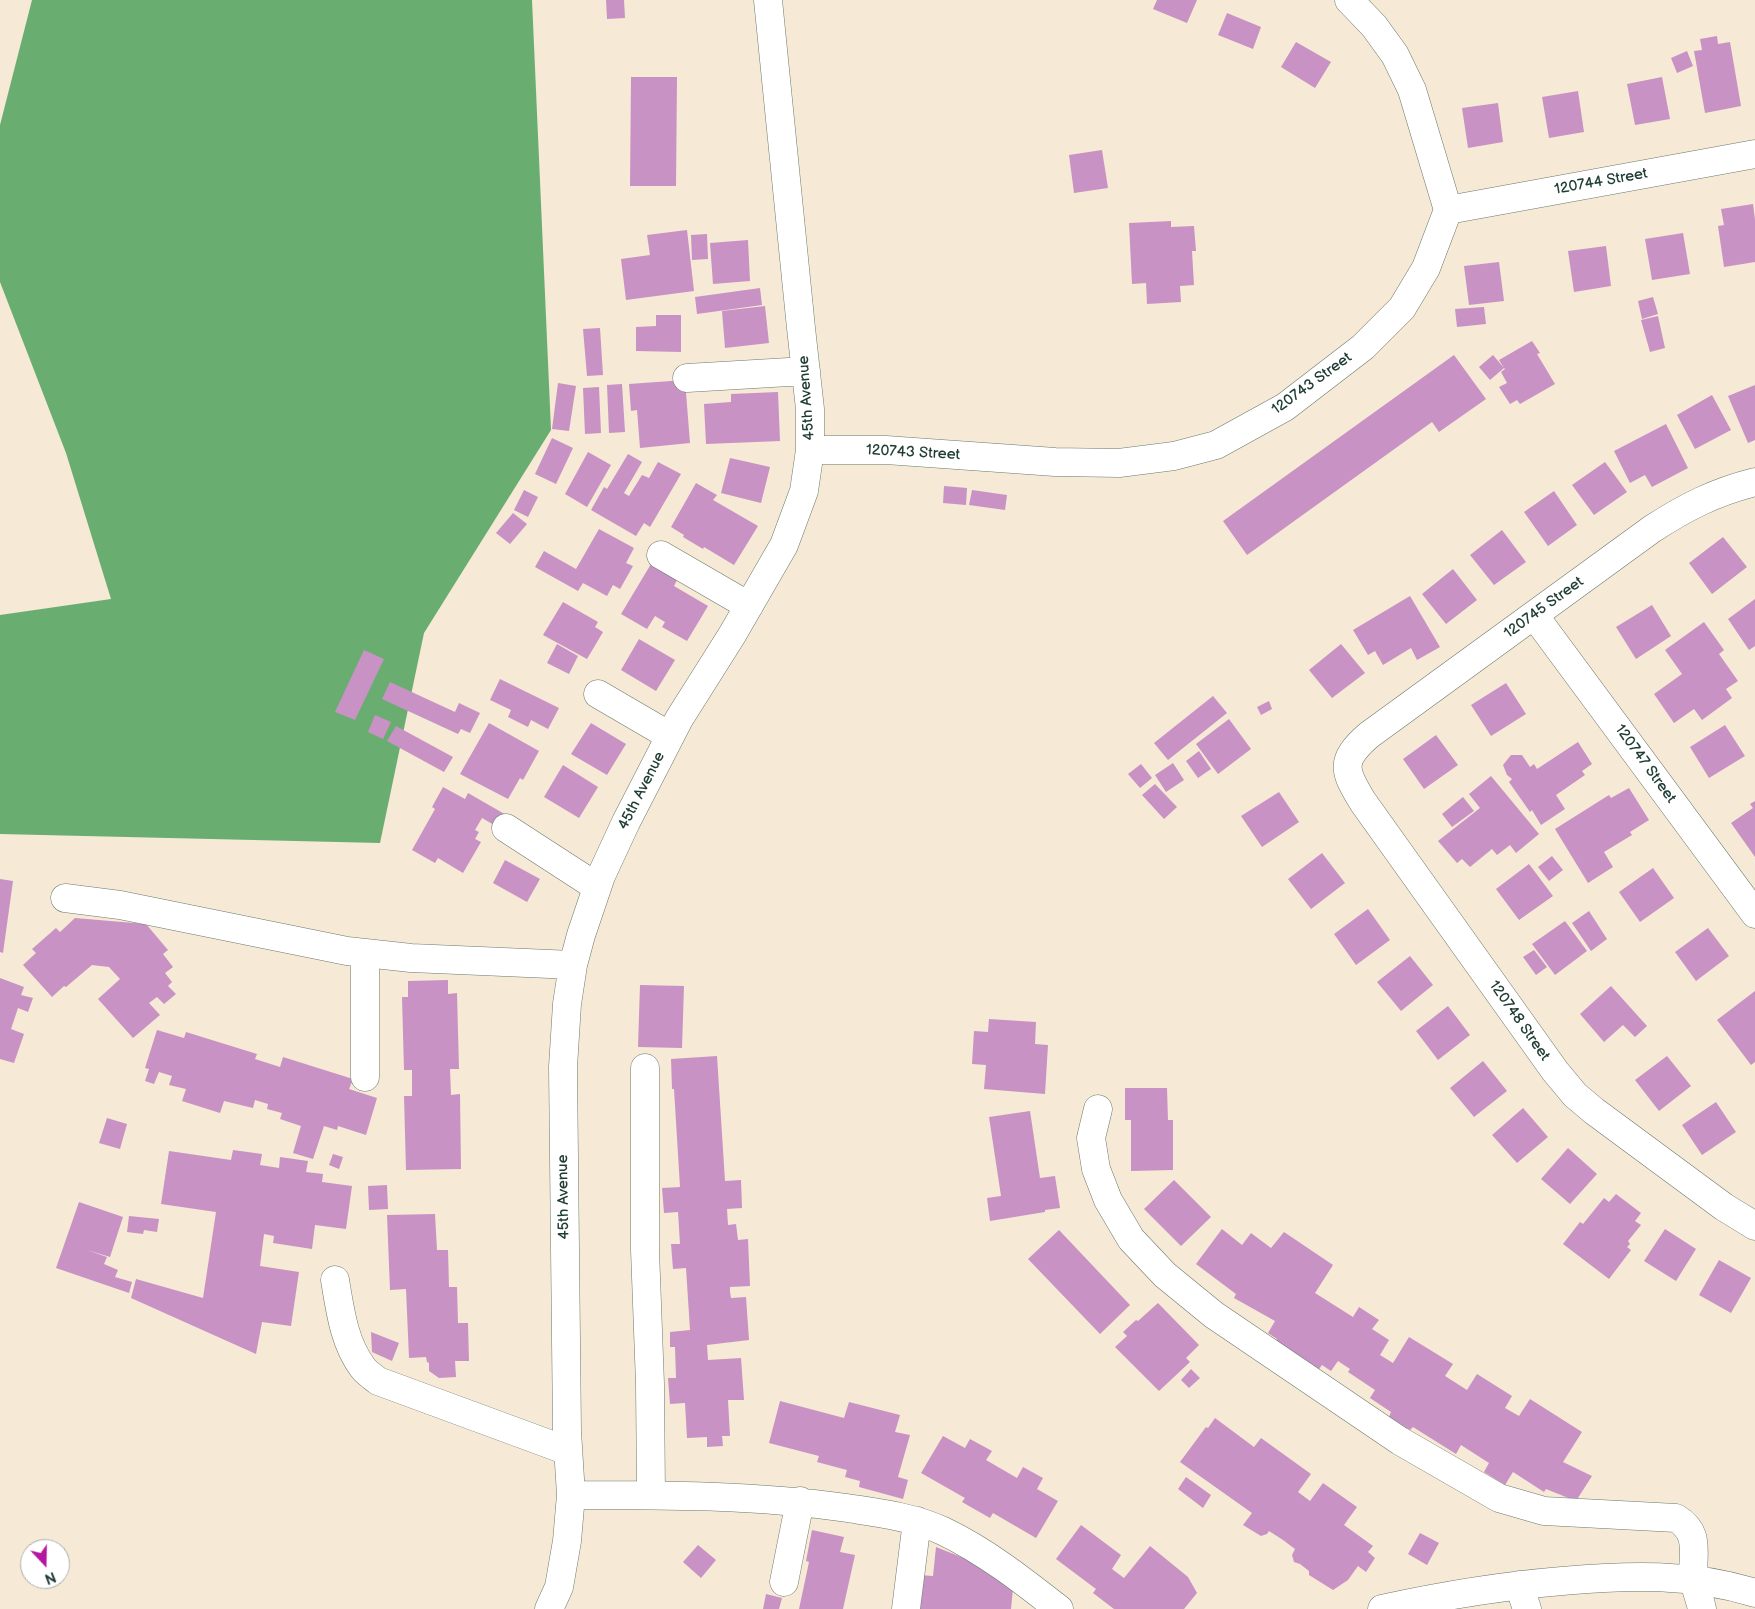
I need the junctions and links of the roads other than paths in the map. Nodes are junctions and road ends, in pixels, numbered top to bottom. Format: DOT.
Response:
graph roads {
  1 [pos="768,0"];
  2 [pos="1349,0"];
  3 [pos="1755,154"];
  4 [pos="1448,210"];
  5 [pos="806,371"];
  6 [pos="687,378"];
  7 [pos="810,450"];
  8 [pos="1755,482"];
  9 [pos="661,555"];
  10 [pos="749,606"];
  11 [pos="1534,615"];
  12 [pos="598,694"];
  13 [pos="670,736"];
  14 [pos="1348,759"];
  15 [pos="506,828"];
  16 [pos="597,887"];
  17 [pos="65,898"];
  18 [pos="1755,914"];
  19 [pos="365,953"];
  20 [pos="573,965"];
  21 [pos="645,1068"];
  22 [pos="365,1076"];
  23 [pos="1098,1110"];
  24 [pos="1755,1226"];
  25 [pos="335,1280"];
  26 [pos="568,1450"];
  27 [pos="570,1495"];
  28 [pos="651,1495"];
  29 [pos="800,1501"];
  30 [pos="918,1522"];
  31 [pos="1694,1579"];
  32 [pos="784,1582"];
  33 [pos="1755,1593"];
  34 [pos="1523,1597"];
  35 [pos="1050,1606"];
  36 [pos="549,1609"];
  37 [pos="906,1609"];
  38 [pos="1382,1609"];
  39 [pos="1702,1609"];
  1 -- 5 [label="street, 45th Avenue"];
  2 -- 4 [label="street"];
  3 -- 4 [label="street, 120744 Street"];
  4 -- 7 [label="street, 120743 Street"];
  5 -- 6 [label="street"];
  5 -- 7 [label="street, 45th Avenue"];
  7 -- 10 [label="street, 45th Avenue"];
  8 -- 11 [label="street, 120745 Street"];
  9 -- 10 [label="street"];
  10 -- 13 [label="street, 45th Avenue"];
  11 -- 14 [label="street, 120745 Street"];
  11 -- 18 [label="street, 120747 Street"];
  12 -- 13 [label="street"];
  13 -- 16 [label="street, 45th Avenue"];
  14 -- 24 [label="street, 120748 Street"];
  15 -- 16 [label="street"];
  16 -- 20 [label="street, 45th Avenue"];
  17 -- 19 [label="street"];
  19 -- 20 [label="street"];
  19 -- 22 [label="street"];
  20 -- 26 [label="street, 45th Avenue"];
  21 -- 28 [label="street"];
  23 -- 31 [label="street"];
  25 -- 26 [label="street"];
  26 -- 27 [label="street, 45th Avenue"];
  27 -- 28 [label="street"];
  27 -- 36 [label="street, 45th Avenue"];
  28 -- 29 [label="street"];
  29 -- 30 [label="street"];
  29 -- 32 [label="street"];
  30 -- 35 [label="street"];
  30 -- 37 [label="street"];
  31 -- 33 [label="street"];
  31 -- 34 [label="street"];
  31 -- 39 [label="street"];
  34 -- 38 [label="street"];
}
